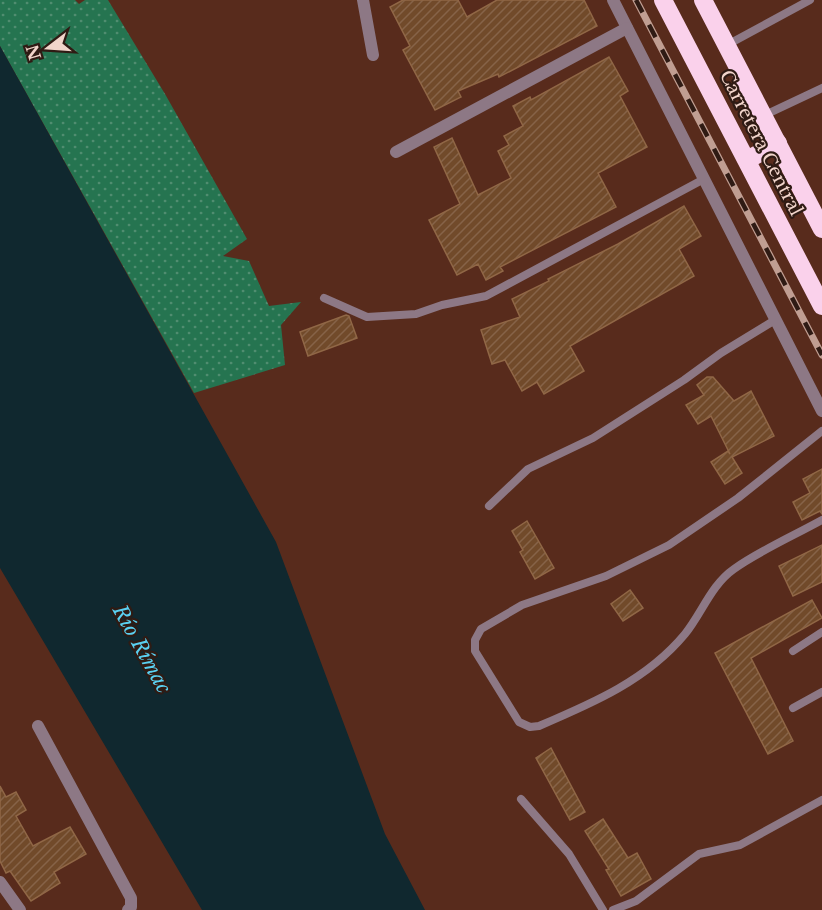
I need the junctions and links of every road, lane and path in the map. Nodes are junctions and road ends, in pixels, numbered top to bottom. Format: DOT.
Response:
graph roads {
  1 [pos="363,0"];
  2 [pos="613,0"];
  3 [pos="663,0"];
  4 [pos="703,0"];
  5 [pos="810,0"];
  6 [pos="627,28"];
  7 [pos="726,45"];
  8 [pos="373,55"];
  9 [pos="822,88"];
  10 [pos="764,116"];
  11 [pos="778,143"];
  12 [pos="396,152"];
  13 [pos="747,160"];
  14 [pos="704,179"];
  15 [pos="822,229"];
  16 [pos="324,298"];
  17 [pos="822,306"];
  18 [pos="775,320"];
  19 [pos="822,411"];
  20 [pos="822,431"];
  21 [pos="489,506"];
  22 [pos="822,520"];
  23 [pos="822,632"];
  24 [pos="793,651"];
  25 [pos="822,692"];
  26 [pos="794,708"];
  27 [pos="38,726"];
  28 [pos="521,800"];
  29 [pos="822,800"];
  30 [pos="0,882"];
  31 [pos="20,910"];
  32 [pos="128,910"];
  33 [pos="603,910"];
  34 [pos="613,910"];
  1 -- 8 [label="street"];
  2 -- 6 [label="street"];
  3 -- 13 [label="highway, Carretera Central"];
  4 -- 7 [label="highway, Carretera Central"];
  5 -- 7 [label="lane"];
  6 -- 12 [label="street"];
  6 -- 14 [label="street"];
  7 -- 10 [label="highway, Carretera Central"];
  9 -- 10 [label="lane"];
  10 -- 11 [label="highway, Carretera Central"];
  11 -- 13 [label="highway"];
  11 -- 15 [label="highway, Carretera Central"];
  13 -- 17 [label="highway, Carretera Central"];
  14 -- 16 [label="lane"];
  14 -- 18 [label="street"];
  18 -- 19 [label="street"];
  18 -- 21 [label="lane"];
  20 -- 22 [label="lane"];
  23 -- 24 [label="lane"];
  25 -- 26 [label="lane"];
  27 -- 32 [label="street"];
  28 -- 33 [label="lane"];
  29 -- 34 [label="lane"];
  30 -- 31 [label="street"];
}
